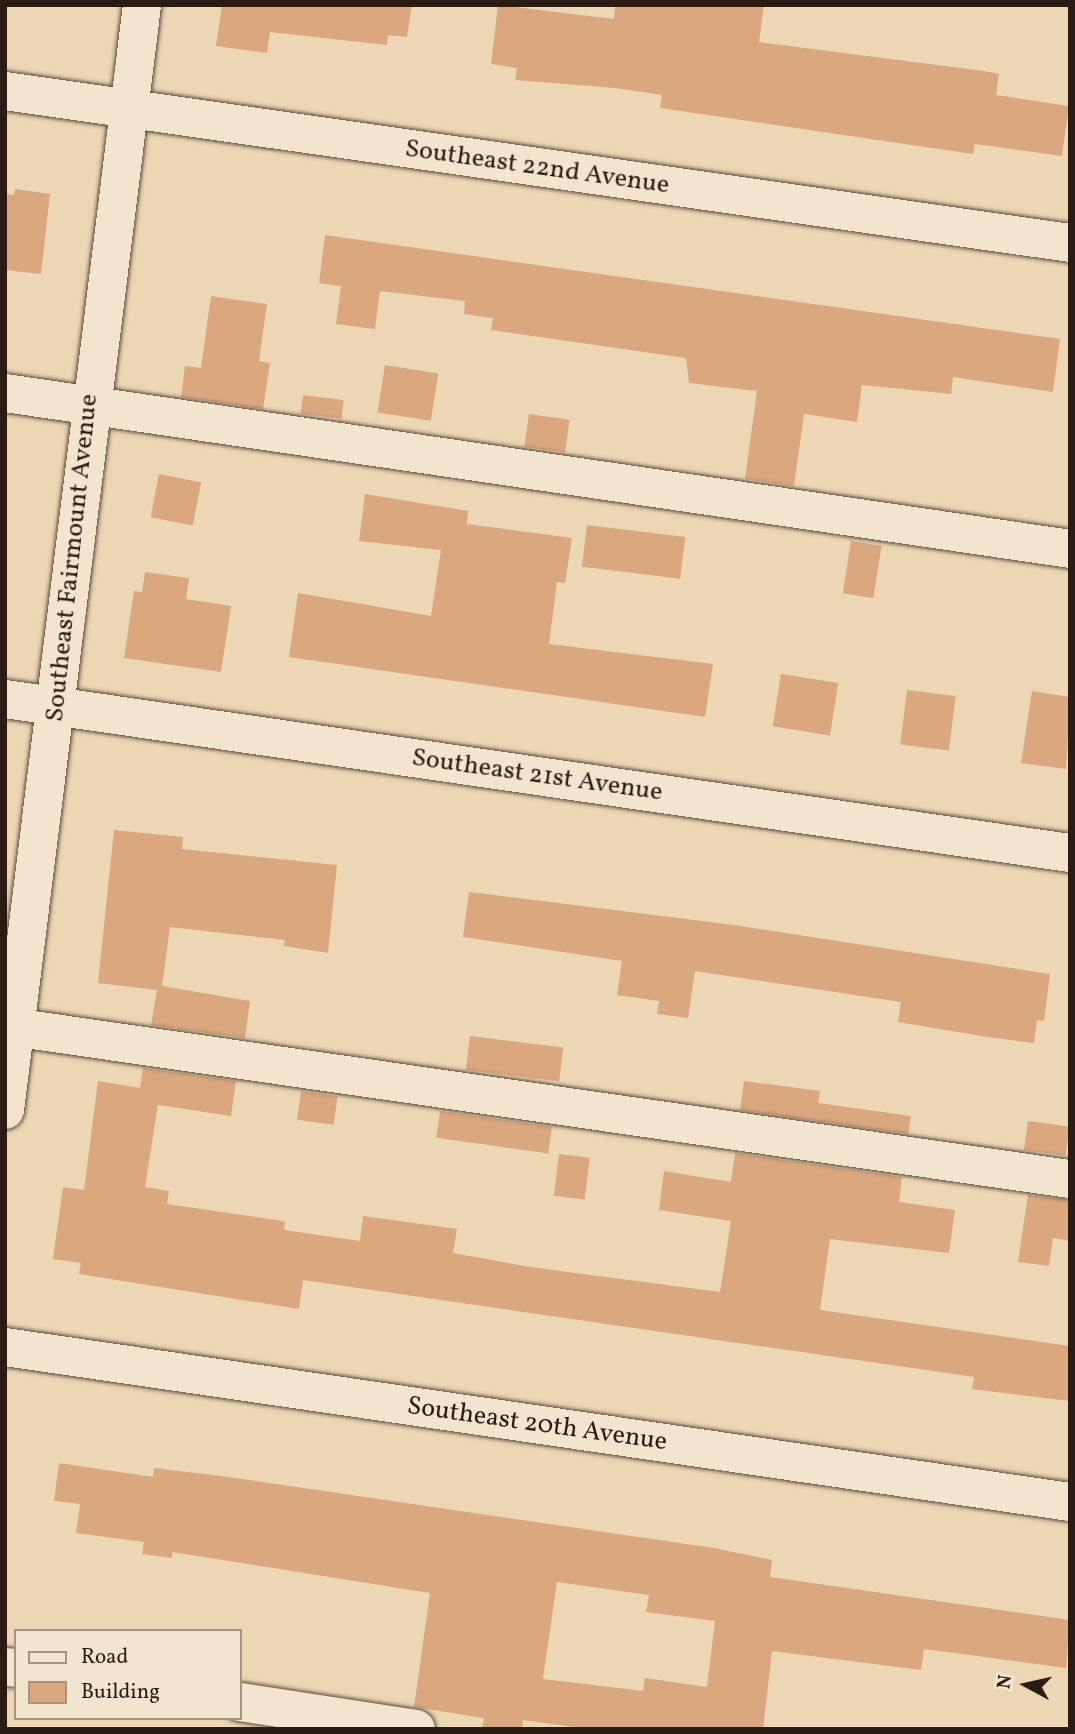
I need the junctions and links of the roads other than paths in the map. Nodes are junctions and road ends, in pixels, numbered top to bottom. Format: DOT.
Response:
graph roads {
  1 [pos="142,5"];
  2 [pos="5,91"];
  3 [pos="128,110"];
  4 [pos="1070,243"];
  5 [pos="5,393"];
  6 [pos="89,406"];
  7 [pos="1070,549"];
  8 [pos="5,699"];
  9 [pos="56,707"];
  10 [pos="1070,853"];
  11 [pos="10,1027"];
  12 [pos="5,1110"];
  13 [pos="1070,1179"];
  14 [pos="5,1347"];
  15 [pos="1070,1502"];
  16 [pos="242,1702"];
  17 [pos="416,1729"];
  1 -- 3 [label="street, Southeast Fairmount Avenue"];
  2 -- 3 [label="street, Southeast 22nd Avenue"];
  3 -- 4 [label="street, Southeast 22nd Avenue"];
  3 -- 6 [label="street, Southeast Fairmount Avenue"];
  5 -- 6 [label="street"];
  6 -- 7 [label="street"];
  6 -- 9 [label="street, Southeast Fairmount Avenue"];
  8 -- 9 [label="street, Southeast 21st Avenue"];
  9 -- 10 [label="street, Southeast 21st Avenue"];
  9 -- 11 [label="street, Southeast Fairmount Avenue"];
  11 -- 12 [label="street, Southeast Fairmount Avenue"];
  11 -- 13 [label="street"];
  14 -- 15 [label="street, Southeast 20th Avenue"];
  16 -- 17 [label="street"];
}
